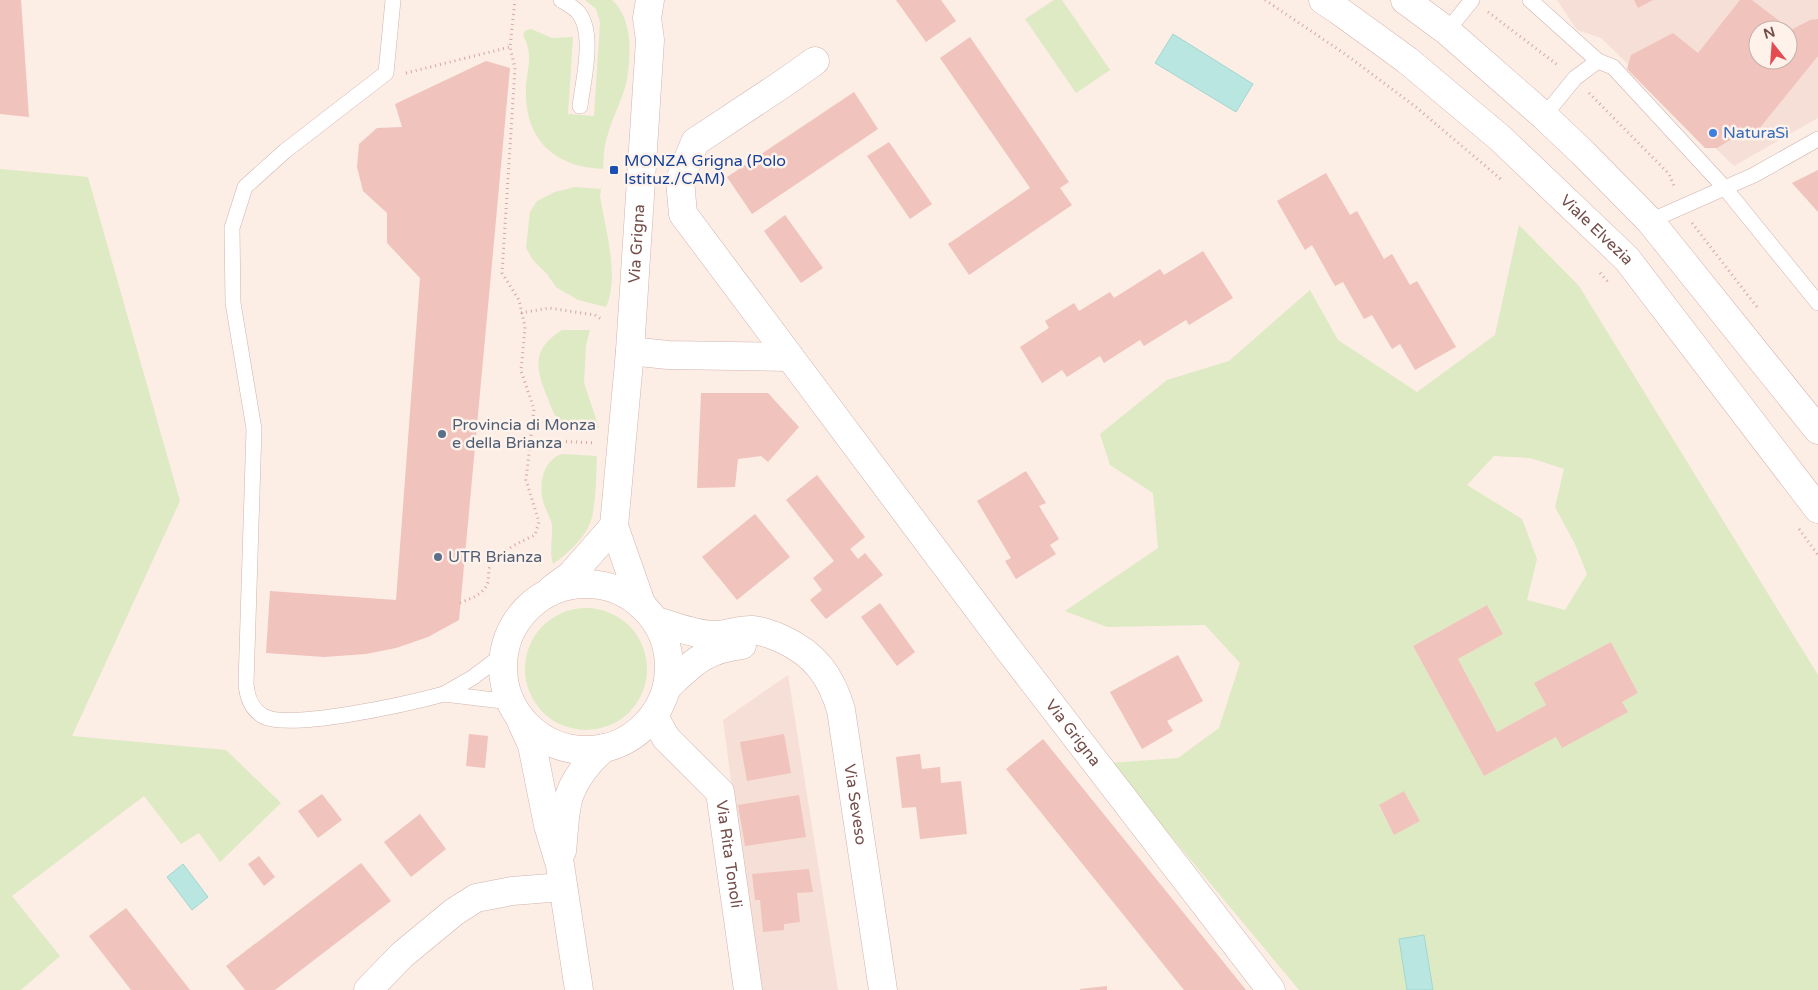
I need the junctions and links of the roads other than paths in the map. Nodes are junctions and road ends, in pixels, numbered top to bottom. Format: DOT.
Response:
graph roads {
  1 [pos="393,0"];
  2 [pos="561,0"];
  3 [pos="1323,0"];
  4 [pos="1405,0"];
  5 [pos="1472,0"];
  6 [pos="1530,0"];
  7 [pos="645,6"];
  8 [pos="1447,31"];
  9 [pos="1598,60"];
  10 [pos="815,61"];
  11 [pos="580,106"];
  12 [pos="1544,116"];
  13 [pos="1818,139"];
  14 [pos="1724,187"];
  15 [pos="1650,221"];
  16 [pos="1818,303"];
  17 [pos="630,352"];
  18 [pos="789,357"];
  19 [pos="1818,430"];
  20 [pos="1818,509"];
  21 [pos="614,526"];
  22 [pos="543,596"];
  23 [pos="649,614"];
  24 [pos="786,640"];
  25 [pos="504,654"];
  26 [pos="667,687"];
  27 [pos="444,694"];
  28 [pos="514,708"];
  29 [pos="656,712"];
  30 [pos="604,748"];
  31 [pos="562,876"];
  32 [pos="368,990"];
  33 [pos="579,990"];
  34 [pos="748,990"];
  35 [pos="883,990"];
  36 [pos="1271,990"];
  1 -- 27 [label="lane"];
  2 -- 11 [label="lane"];
  3 -- 20 [label="street, Viale Elvezia"];
  4 -- 8 [label="street"];
  5 -- 8 [label="lane"];
  6 -- 9 [label="lane"];
  7 -- 17 [label="street, Via Grigna"];
  8 -- 12 [label="street"];
  9 -- 12 [label="lane"];
  9 -- 14 [label="lane"];
  10 -- 18 [label="street, Via Grigna"];
  12 -- 15 [label="street"];
  13 -- 14 [label="lane"];
  14 -- 15 [label="lane"];
  14 -- 16 [label="lane"];
  15 -- 19 [label="street"];
  17 -- 18 [label="street"];
  17 -- 21 [label="street, Via Grigna"];
  18 -- 36 [label="street, Via Grigna"];
  21 -- 22 [label="street"];
  21 -- 23 [label="street, Via Grigna"];
  22 -- 23 [label="street"];
  22 -- 25 [label="street"];
  23 -- 24 [label="street, Via Seveso"];
  23 -- 26 [label="street"];
  24 -- 26 [label="street"];
  24 -- 35 [label="street, Via Seveso"];
  25 -- 27 [label="lane"];
  25 -- 28 [label="street"];
  26 -- 29 [label="street"];
  27 -- 28 [label="lane"];
  28 -- 30 [label="street"];
  28 -- 31 [label="street"];
  29 -- 30 [label="street"];
  29 -- 34 [label="street, Via Rita Tonoli"];
  30 -- 31 [label="street"];
  31 -- 32 [label="street"];
  31 -- 33 [label="street"];
}
